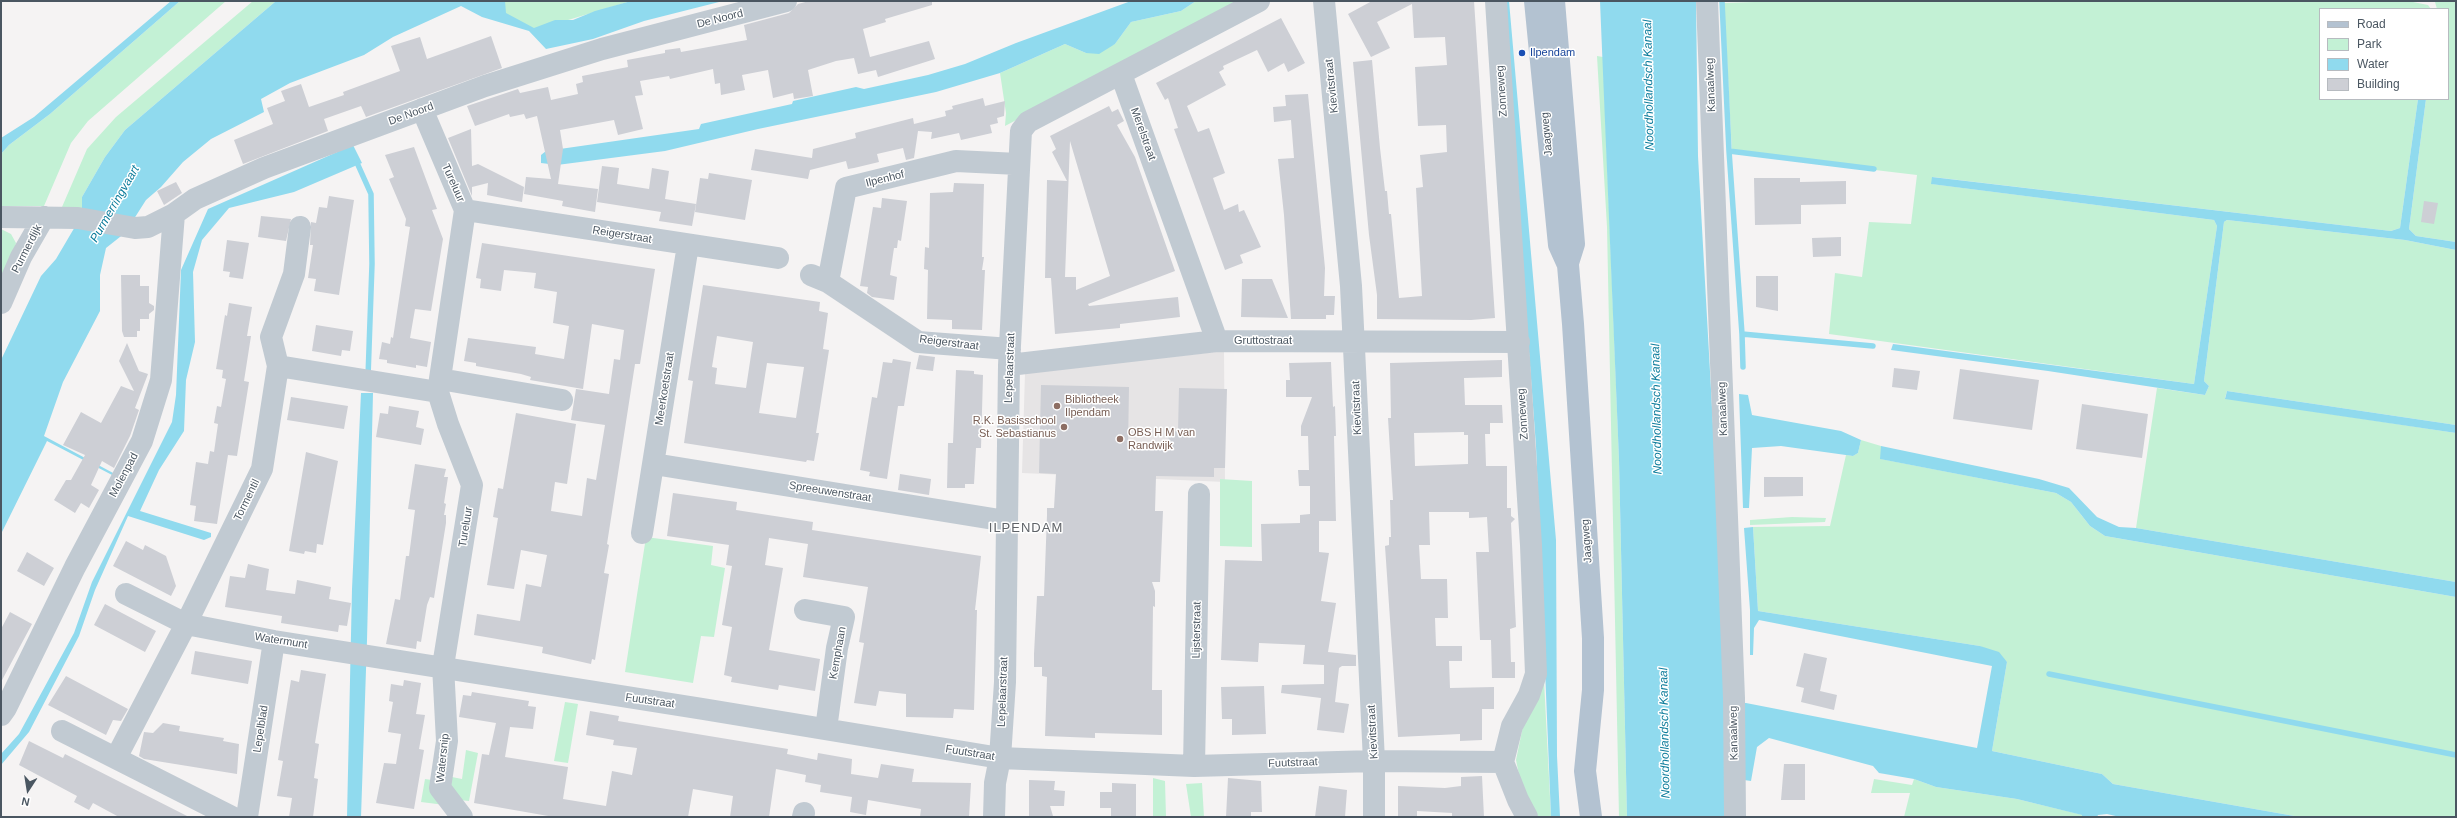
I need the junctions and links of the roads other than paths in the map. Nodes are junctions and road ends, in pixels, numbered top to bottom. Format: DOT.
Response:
graph roads {
  1 [pos="786,1"];
  2 [pos="1259,1"];
  3 [pos="1324,1"];
  4 [pos="1496,1"];
  5 [pos="1535,1"];
  6 [pos="1554,1"];
  7 [pos="1707,1"];
  8 [pos="1121,74"];
  9 [pos="422,110"];
  10 [pos="1018,164"];
  11 [pos="465,210"];
  12 [pos="174,214"];
  13 [pos="1,217"];
  14 [pos="44,217"];
  15 [pos="300,227"];
  16 [pos="688,245"];
  17 [pos="778,258"];
  18 [pos="1568,265"];
  19 [pos="820,278"];
  20 [pos="1,303"];
  21 [pos="1217,341"];
  22 [pos="1355,341"];
  23 [pos="1518,342"];
  24 [pos="1010,357"];
  25 [pos="278,366"];
  26 [pos="439,385"];
  27 [pos="562,400"];
  28 [pos="654,464"];
  29 [pos="1199,494"];
  30 [pos="1006,521"];
  31 [pos="642,533"];
  32 [pos="126,594"];
  33 [pos="805,610"];
  34 [pos="186,624"];
  35 [pos="274,641"];
  36 [pos="443,666"];
  37 [pos="1,715"];
  38 [pos="826,729"];
  39 [pos="62,730"];
  40 [pos="116,758"];
  41 [pos="1000,758"];
  42 [pos="1374,761"];
  43 [pos="1503,762"];
  44 [pos="1194,766"];
  45 [pos="232,817"];
  46 [pos="247,817"];
  47 [pos="462,817"];
  48 [pos="994,817"];
  49 [pos="1374,817"];
  50 [pos="1527,817"];
  51 [pos="1591,817"];
  52 [pos="1735,817"];
  1 -- 9 [label="street, De Noord"];
  2 -- 8 [label="street"];
  3 -- 22 [label="street, Kievitstraat"];
  4 -- 23 [label="street, Zonneweg"];
  5 -- 18 [label="main road, Jaagweg"];
  6 -- 18 [label="main road, Jaagweg"];
  7 -- 52 [label="street, Kanaalweg"];
  8 -- 10 [label="street, Lepelaarstraat"];
  8 -- 21 [label="street, Merelstraat"];
  9 -- 11 [label="street, Tureluur"];
  9 -- 12 [label="street, De Noord"];
  10 -- 19 [label="street, Ilpenhof"];
  10 -- 24 [label="street, Lepelaarstraat"];
  11 -- 16 [label="street, Reigerstraat"];
  11 -- 26 [label="street, Tureluur"];
  12 -- 14 [label="street, De Noord"];
  12 -- 37 [label="street, Molenpad"];
  13 -- 14 [label="street, De Noord"];
  14 -- 20 [label="street, Purmerdijk"];
  15 -- 25 [label="street, Tormentil"];
  16 -- 17 [label="street, Reigerstraat"];
  16 -- 28 [label="street, Meerkoetstraat"];
  18 -- 51 [label="main road, Jaagweg"];
  19 -- 24 [label="street, Reigerstraat"];
  21 -- 22 [label="street, Gruttostraat"];
  21 -- 24 [label="street, Gruttostraat"];
  22 -- 23 [label="street, Gruttostraat"];
  22 -- 42 [label="street, Kievitstraat"];
  23 -- 43 [label="street, Zonneweg"];
  24 -- 30 [label="street, Lepelaarstraat"];
  25 -- 26 [label="street"];
  25 -- 34 [label="street, Tormentil"];
  26 -- 27 [label="street"];
  26 -- 36 [label="street, Tureluur"];
  28 -- 30 [label="street, Spreeuwenstraat"];
  28 -- 31 [label="street, Meerkoetstraat"];
  29 -- 44 [label="street, Lijsterstraat"];
  30 -- 41 [label="street, Lepelaarstraat"];
  32 -- 34 [label="street, Watermunt"];
  33 -- 38 [label="street, Kemphaan"];
  34 -- 35 [label="street, Watermunt"];
  34 -- 40 [label="street"];
  35 -- 36 [label="street, Watermunt"];
  35 -- 46 [label="street, Lepelblad"];
  36 -- 38 [label="street, Fuutstraat"];
  36 -- 47 [label="street, Watersnip"];
  38 -- 41 [label="street, Fuutstraat"];
  39 -- 40 [label="street"];
  40 -- 45 [label="street"];
  41 -- 44 [label="street, Fuutstraat"];
  41 -- 48 [label="street, Lepelaarstraat"];
  42 -- 43 [label="street, Fuutstraat"];
  42 -- 44 [label="street, Fuutstraat"];
  42 -- 49 [label="street, Kievitstraat"];
  43 -- 50 [label="street"];
}
